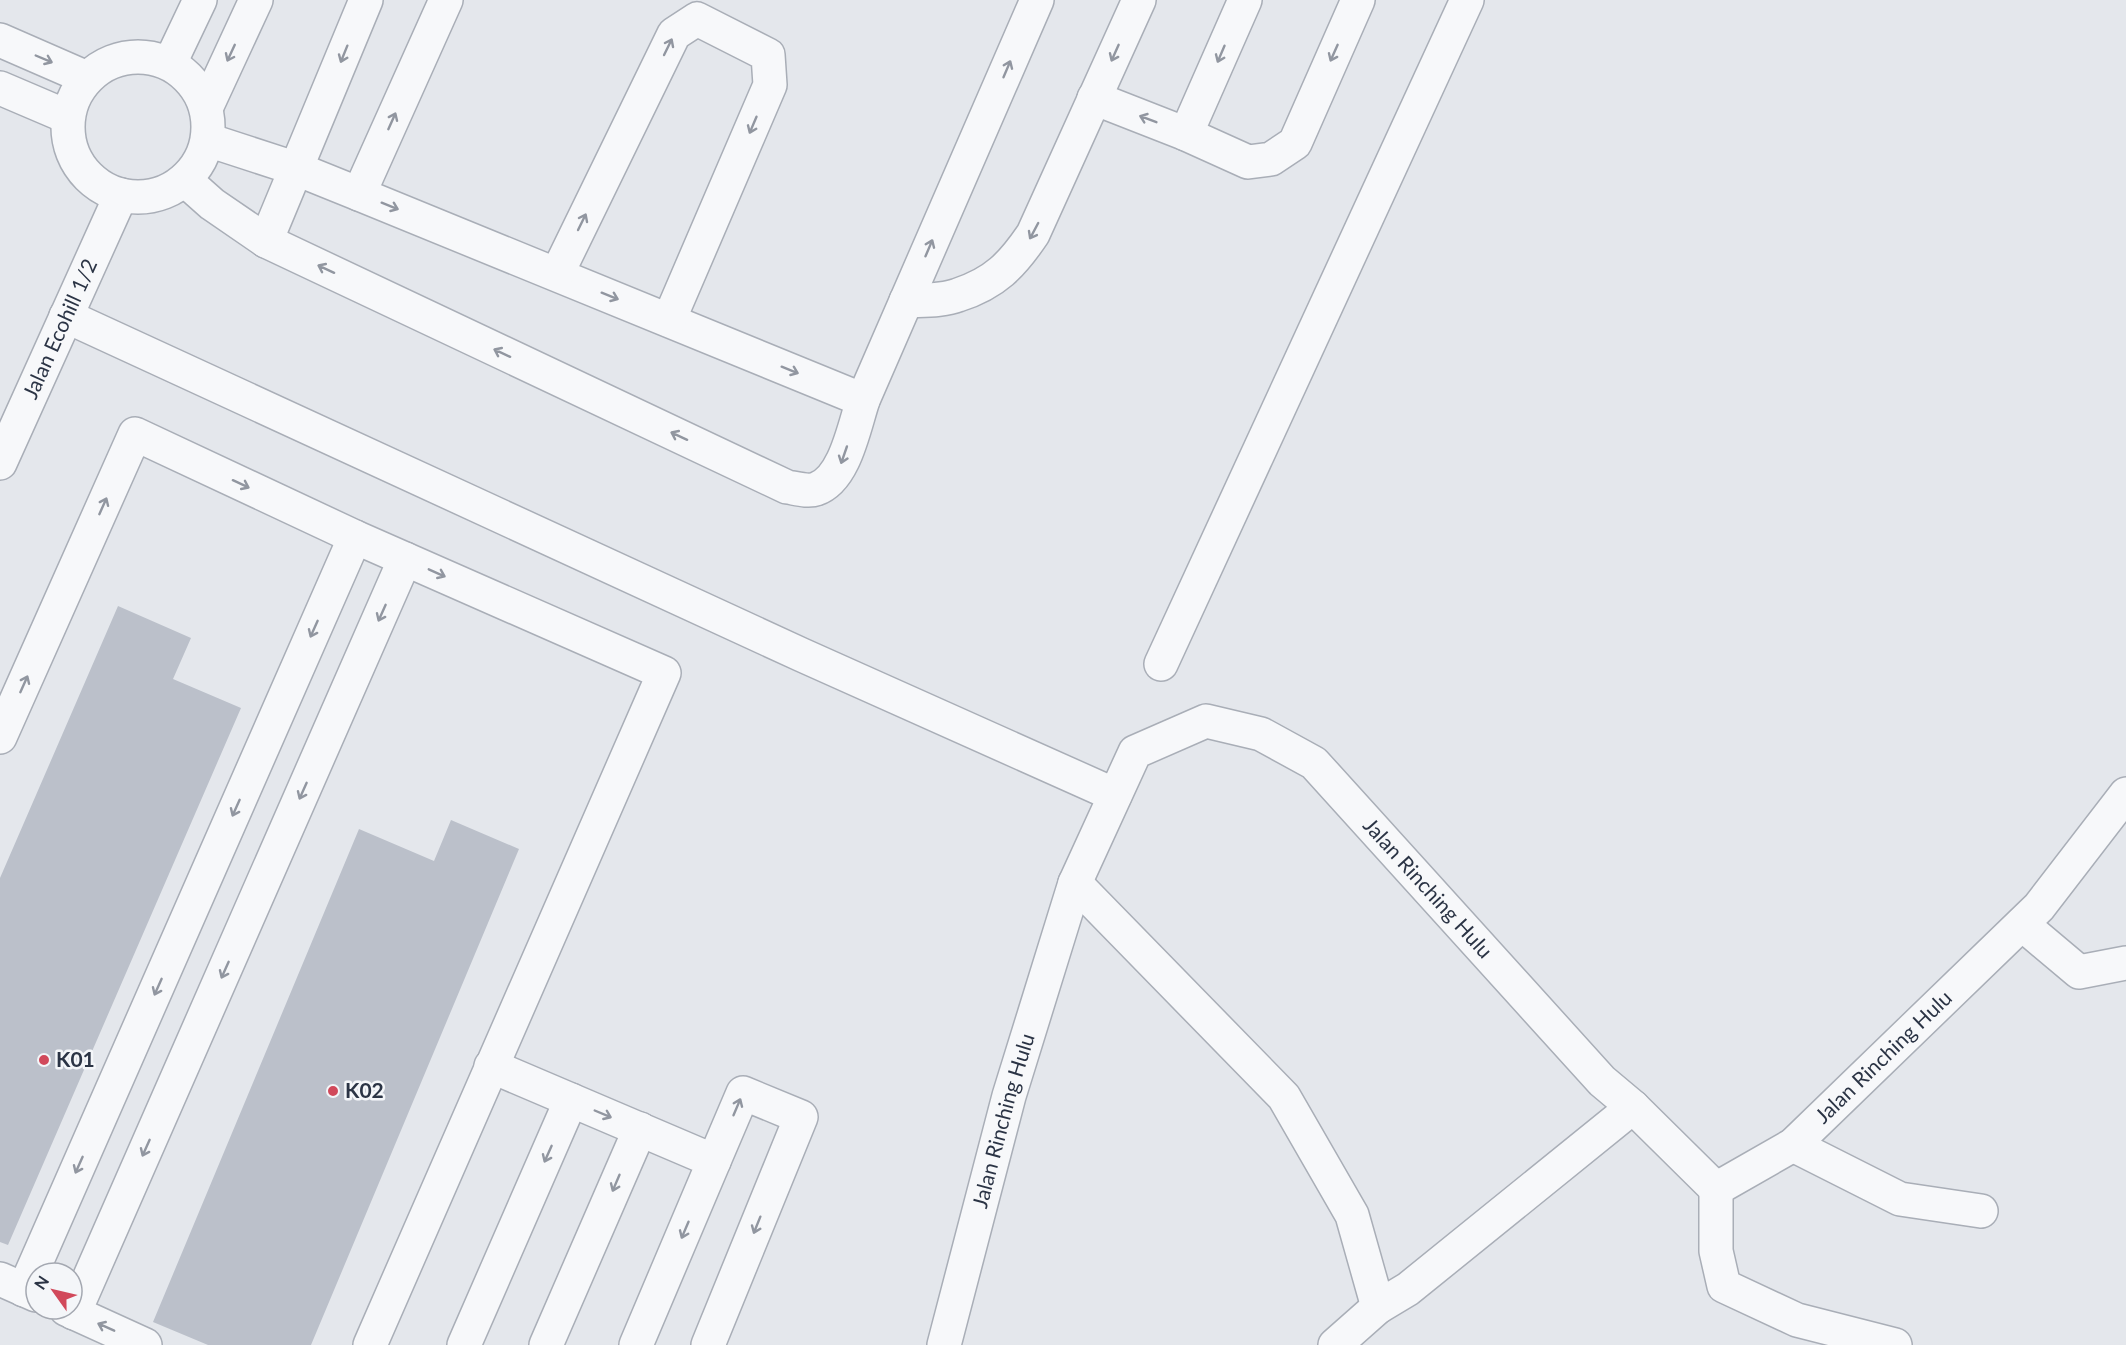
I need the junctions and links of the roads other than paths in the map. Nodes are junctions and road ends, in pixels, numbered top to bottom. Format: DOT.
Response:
graph roads {
  1 [pos="200,0"];
  2 [pos="256,0"];
  3 [pos="366,0"];
  4 [pos="446,0"];
  5 [pos="1037,0"];
  6 [pos="1139,0"];
  7 [pos="1245,0"];
  8 [pos="1358,0"];
  9 [pos="1467,0"];
  10 [pos="0,40"];
  11 [pos="170,63"];
  12 [pos="87,78"];
  13 [pos="0,88"];
  14 [pos="1094,98"];
  15 [pos="68,117"];
  16 [pos="207,124"];
  17 [pos="1186,134"];
  18 [pos="297,169"];
  19 [pos="185,180"];
  20 [pos="359,194"];
  21 [pos="121,195"];
  22 [pos="266,241"];
  23 [pos="557,274"];
  24 [pos="906,301"];
  25 [pos="66,316"];
  26 [pos="669,320"];
  27 [pos="863,400"];
  28 [pos="0,463"];
  29 [pos="355,537"];
  30 [pos="405,559"];
  31 [pos="1161,664"];
  32 [pos="0,737"];
  33 [pos="2126,794"];
  34 [pos="1115,795"];
  35 [pos="1075,883"];
  36 [pos="2022,924"];
  37 [pos="2126,963"];
  38 [pos="491,1066"];
  39 [pos="571,1100"];
  40 [pos="1633,1107"];
  41 [pos="640,1129"];
  42 [pos="1793,1145"];
  43 [pos="714,1161"];
  44 [pos="1716,1189"];
  45 [pos="1981,1211"];
  46 [pos="84,1280"];
  47 [pos="20,1288"];
  48 [pos="1378,1307"];
  49 [pos="84,1317"];
  50 [pos="145,1345"];
  51 [pos="370,1345"];
  52 [pos="464,1345"];
  53 [pos="546,1345"];
  54 [pos="636,1345"];
  55 [pos="708,1345"];
  56 [pos="944,1345"];
  57 [pos="1335,1345"];
  58 [pos="1895,1345"];
  1 -- 11 [label="street"];
  2 -- 16 [label="street, one-way"];
  3 -- 18 [label="street, one-way"];
  20 -- 4 [label="street, one-way"];
  24 -- 5 [label="street, one-way"];
  6 -- 14 [label="street, one-way"];
  7 -- 17 [label="street, one-way"];
  8 -- 17 [label="street, one-way"];
  9 -- 31 [label="street"];
  10 -- 12 [label="street, one-way"];
  11 -- 12 [label="street"];
  11 -- 16 [label="street"];
  12 -- 15 [label="street"];
  13 -- 15 [label="street"];
  17 -- 14 [label="street, one-way"];
  14 -- 24 [label="street, one-way"];
  15 -- 21 [label="street"];
  16 -- 18 [label="street"];
  16 -- 19 [label="street"];
  18 -- 20 [label="street"];
  18 -- 22 [label="street"];
  19 -- 21 [label="street"];
  19 -- 22 [label="street"];
  20 -- 23 [label="street, one-way"];
  21 -- 25 [label="street, Jalan Ecohill 1/2"];
  27 -- 22 [label="street, one-way"];
  23 -- 26 [label="street, one-way"];
  23 -- 26 [label="street, one-way"];
  24 -- 27 [label="street"];
  25 -- 28 [label="street, Jalan Ecohill 1/2"];
  25 -- 34 [label="street"];
  26 -- 27 [label="street, one-way"];
  29 -- 30 [label="street"];
  32 -- 29 [label="street, one-way"];
  29 -- 47 [label="street, one-way"];
  30 -- 38 [label="street, one-way"];
  30 -- 46 [label="street, one-way"];
  33 -- 36 [label="street, Jalan Rinching Hulu"];
  34 -- 35 [label="street, Jalan Rinching Hulu"];
  34 -- 40 [label="street, Jalan Rinching Hulu"];
  35 -- 48 [label="street"];
  35 -- 56 [label="street, Jalan Rinching Hulu"];
  36 -- 37 [label="street"];
  36 -- 42 [label="street, Jalan Rinching Hulu"];
  38 -- 39 [label="street"];
  38 -- 51 [label="street"];
  39 -- 41 [label="street, one-way"];
  39 -- 52 [label="street, one-way"];
  40 -- 44 [label="street, Jalan Rinching Hulu"];
  40 -- 48 [label="street"];
  41 -- 43 [label="street"];
  41 -- 53 [label="street, one-way"];
  42 -- 44 [label="street, Jalan Rinching Hulu"];
  42 -- 45 [label="street"];
  43 -- 54 [label="street, one-way"];
  43 -- 55 [label="street, one-way"];
  44 -- 58 [label="street"];
  48 -- 57 [label="street"];
  50 -- 49 [label="street, one-way"];
}
